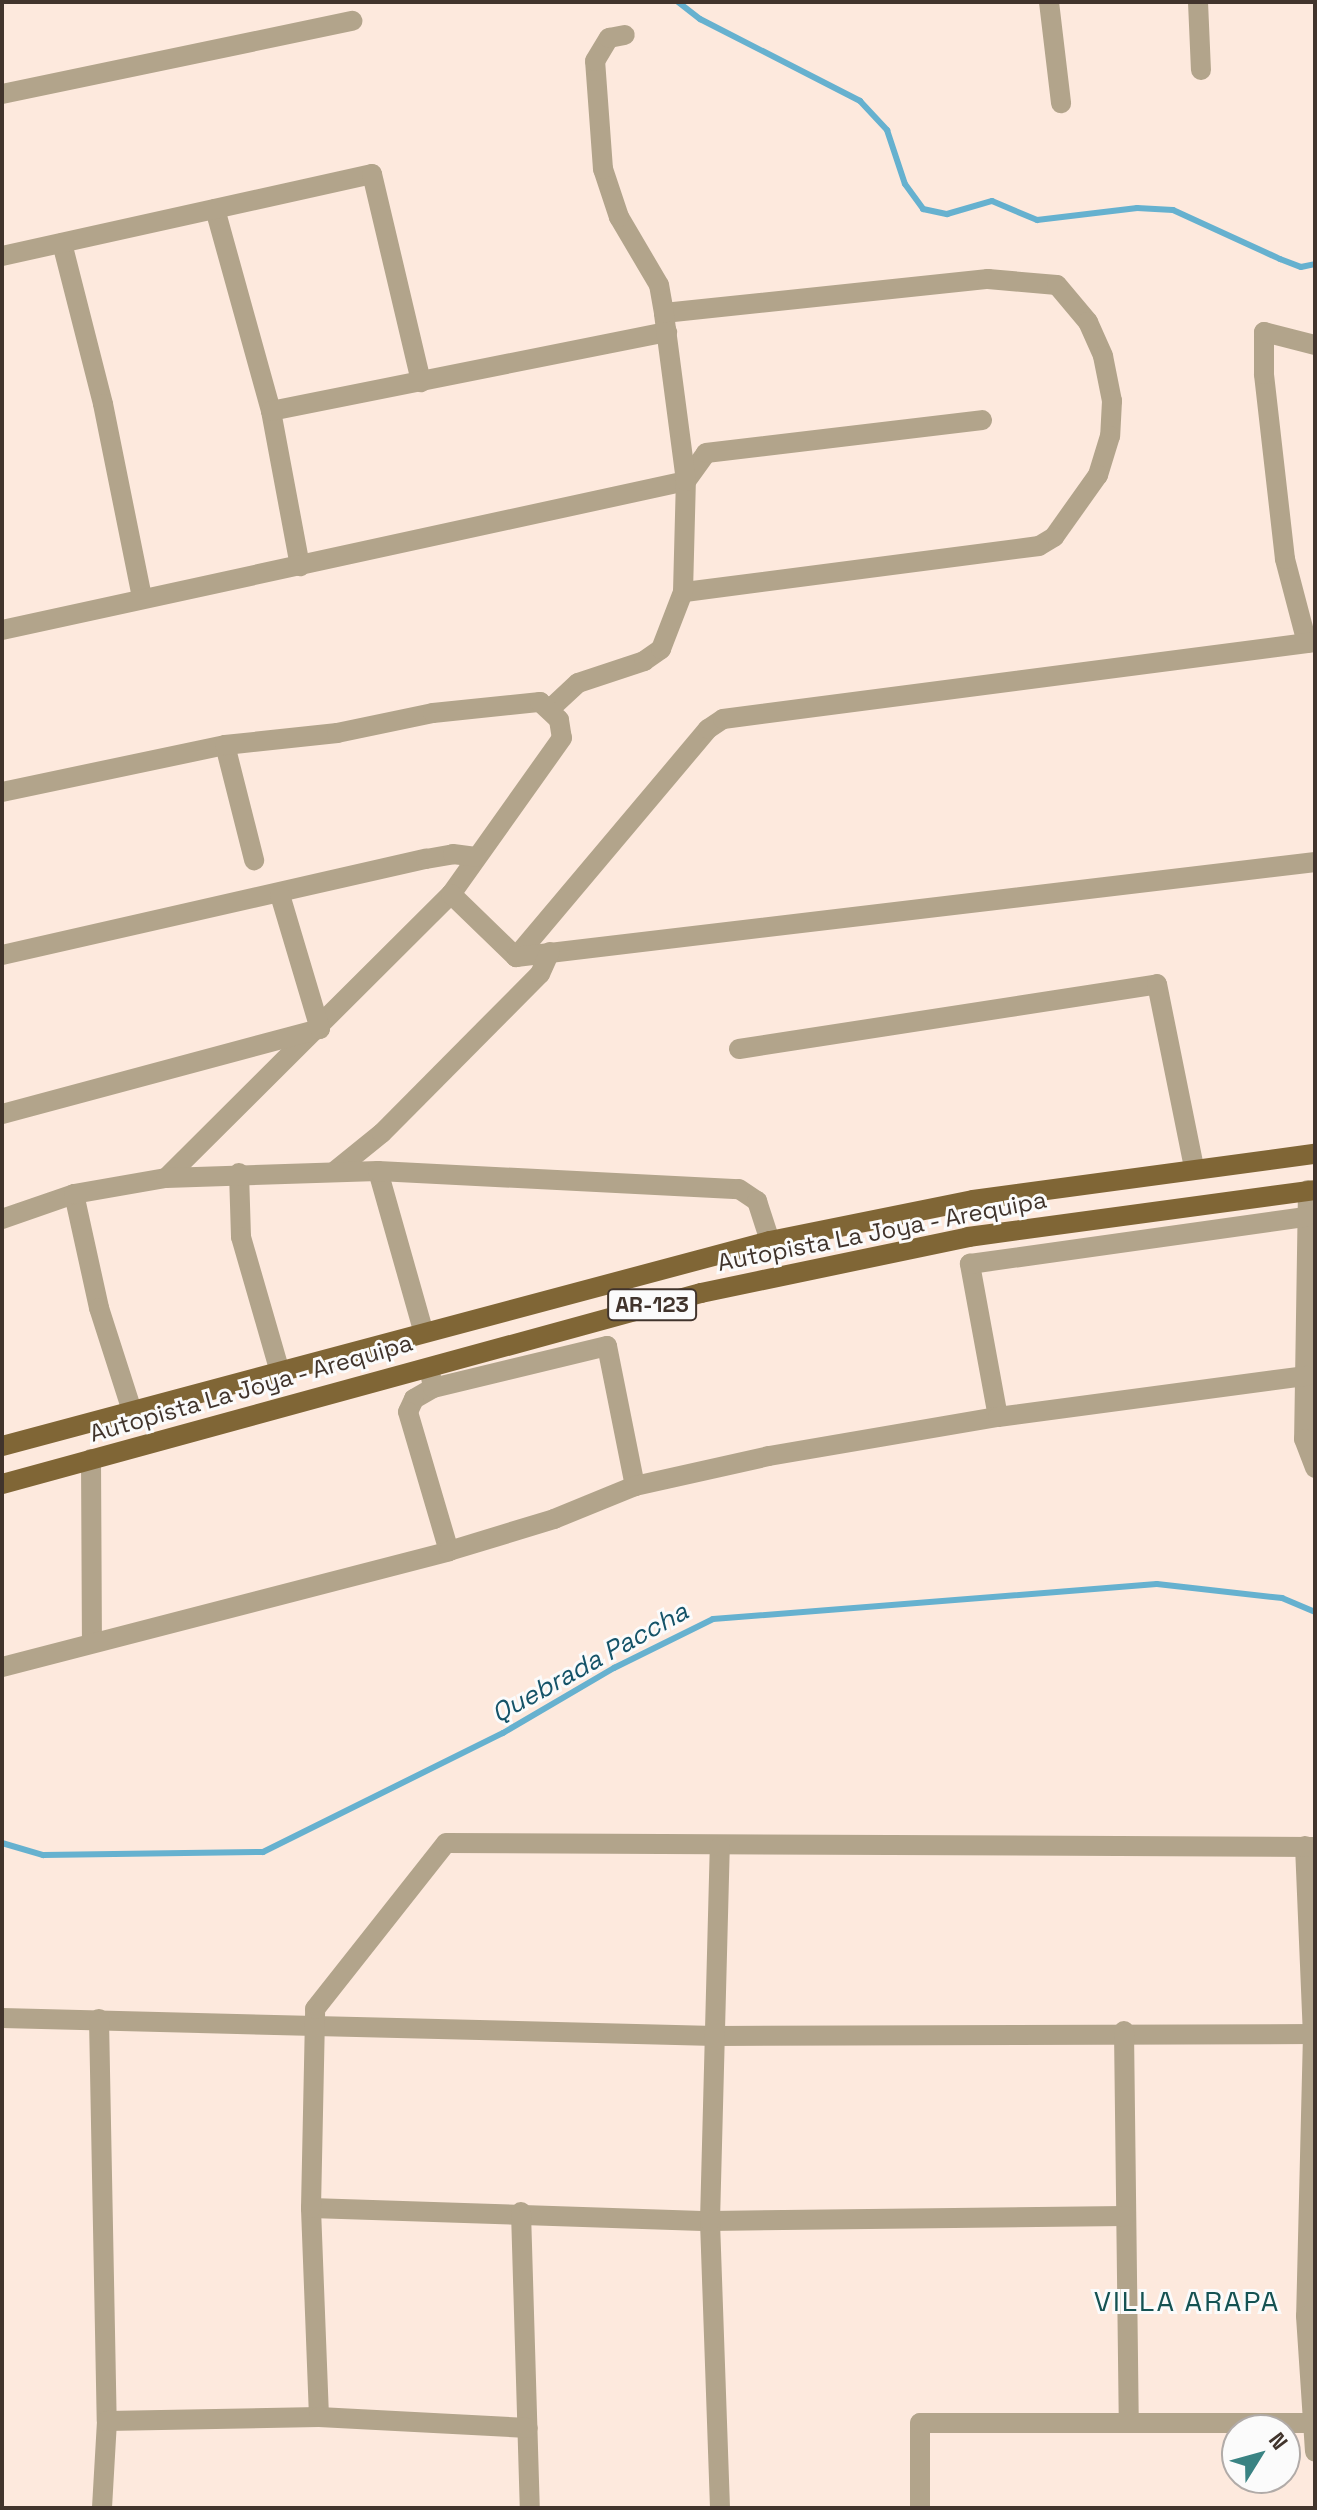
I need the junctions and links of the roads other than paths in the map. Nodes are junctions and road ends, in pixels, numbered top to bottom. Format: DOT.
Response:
graph roads {
  1 [pos="1049,2"];
  2 [pos="1198,2"];
  3 [pos="352,21"];
  4 [pos="625,35"];
  5 [pos="1201,70"];
  6 [pos="2,94"];
  7 [pos="1061,103"];
  8 [pos="215,209"];
  9 [pos="62,243"];
  10 [pos="2,256"];
  11 [pos="666,322"];
  12 [pos="1315,345"];
  13 [pos="421,382"];
  14 [pos="271,411"];
  15 [pos="982,420"];
  16 [pos="686,481"];
  17 [pos="300,566"];
  18 [pos="683,592"];
  19 [pos="142,598"];
  20 [pos="2,630"];
  21 [pos="1311,643"];
  22 [pos="550,709"];
  23 [pos="225,745"];
  24 [pos="2,792"];
  25 [pos="476,857"];
  26 [pos="254,860"];
  27 [pos="1315,862"];
  28 [pos="451,894"];
  29 [pos="280,895"];
  30 [pos="550,952"];
  31 [pos="2,955"];
  32 [pos="516,957"];
  33 [pos="320,1029"];
  34 [pos="739,1049"];
  35 [pos="2,1114"];
  36 [pos="1315,1154"];
  37 [pos="1194,1167"];
  38 [pos="335,1171"];
  39 [pos="378,1171"];
  40 [pos="239,1173"];
  41 [pos="166,1178"];
  42 [pos="1311,1190"];
  43 [pos="74,1194"];
  44 [pos="1306,1217"];
  45 [pos="2,1219"];
  46 [pos="770,1241"];
  47 [pos="423,1330"];
  48 [pos="429,1365"];
  49 [pos="279,1369"];
  50 [pos="1306,1376"];
  51 [pos="433,1388"];
  52 [pos="132,1411"];
  53 [pos="998,1417"];
  54 [pos="2,1446"];
  55 [pos="91,1459"];
  56 [pos="1315,1468"];
  57 [pos="2,1484"];
  58 [pos="635,1486"];
  59 [pos="449,1551"];
  60 [pos="92,1643"];
  61 [pos="2,1667"];
  62 [pos="720,1847"];
  63 [pos="1310,1847"];
  64 [pos="2,2018"];
  65 [pos="99,2019"];
  66 [pos="313,2022"];
  67 [pos="1124,2031"];
  68 [pos="1314,2034"];
  69 [pos="715,2036"];
  70 [pos="311,2208"];
  71 [pos="521,2212"];
  72 [pos="1125,2216"];
  73 [pos="710,2221"];
  74 [pos="319,2417"];
  75 [pos="107,2421"];
  76 [pos="1129,2423"];
  77 [pos="1314,2423"];
  78 [pos="528,2428"];
  79 [pos="1315,2452"];
  80 [pos="102,2508"];
  81 [pos="530,2508"];
  82 [pos="720,2508"];
  83 [pos="920,2508"];
  1 -- 7 [label="street"];
  2 -- 5 [label="street"];
  3 -- 6 [label="street"];
  4 -- 11 [label="street"];
  8 -- 9 [label="street"];
  8 -- 13 [label="street"];
  8 -- 14 [label="street"];
  9 -- 10 [label="street"];
  9 -- 19 [label="street"];
  11 -- 13 [label="street"];
  11 -- 16 [label="street"];
  11 -- 18 [label="street"];
  12 -- 21 [label="street"];
  13 -- 14 [label="street"];
  14 -- 17 [label="street"];
  15 -- 16 [label="street"];
  16 -- 17 [label="street"];
  16 -- 18 [label="street"];
  17 -- 19 [label="street"];
  18 -- 22 [label="street"];
  19 -- 20 [label="street"];
  21 -- 32 [label="street"];
  22 -- 23 [label="street"];
  22 -- 25 [label="street"];
  23 -- 24 [label="street"];
  23 -- 26 [label="street"];
  25 -- 28 [label="street"];
  25 -- 29 [label="street"];
  27 -- 30 [label="street"];
  28 -- 32 [label="street"];
  28 -- 33 [label="street"];
  29 -- 31 [label="street"];
  29 -- 33 [label="street"];
  30 -- 32 [label="street"];
  30 -- 38 [label="street"];
  33 -- 35 [label="street"];
  33 -- 41 [label="street"];
  34 -- 37 [label="street"];
  36 -- 37 [label="main road, Autopista La Joya - Arequipa / AR-123"];
  37 -- 46 [label="main road, Autopista La Joya - Arequipa / AR-123"];
  38 -- 39 [label="street"];
  38 -- 40 [label="street"];
  39 -- 46 [label="street"];
  39 -- 47 [label="street"];
  40 -- 41 [label="street"];
  40 -- 49 [label="street"];
  41 -- 43 [label="street"];
  42 -- 44 [label="street"];
  42 -- 48 [label="main road, Autopista La Joya - Arequipa / AR-123"];
  43 -- 45 [label="street"];
  43 -- 52 [label="street"];
  44 -- 50 [label="street"];
  44 -- 53 [label="street"];
  46 -- 47 [label="main road, Autopista La Joya - Arequipa / AR-123"];
  47 -- 49 [label="main road, Autopista La Joya - Arequipa / AR-123"];
  48 -- 51 [label="street"];
  48 -- 55 [label="main road, Autopista La Joya - Arequipa / AR-123"];
  49 -- 52 [label="main road, Autopista La Joya - Arequipa / AR-123"];
  50 -- 53 [label="street"];
  50 -- 56 [label="street"];
  51 -- 58 [label="street"];
  51 -- 59 [label="street"];
  52 -- 54 [label="main road, Autopista La Joya - Arequipa / AR-123"];
  53 -- 58 [label="street"];
  55 -- 57 [label="main road, Autopista La Joya - Arequipa / AR-123"];
  55 -- 60 [label="street"];
  58 -- 59 [label="street"];
  59 -- 60 [label="street"];
  60 -- 61 [label="street"];
  62 -- 63 [label="street"];
  62 -- 66 [label="street"];
  62 -- 69 [label="street"];
  63 -- 68 [label="street"];
  64 -- 65 [label="street"];
  65 -- 66 [label="street"];
  65 -- 75 [label="street"];
  66 -- 69 [label="street"];
  66 -- 70 [label="street"];
  67 -- 68 [label="street"];
  67 -- 69 [label="street"];
  67 -- 72 [label="street"];
  68 -- 77 [label="street"];
  69 -- 73 [label="street"];
  70 -- 71 [label="street"];
  70 -- 74 [label="street"];
  71 -- 73 [label="street"];
  71 -- 78 [label="street"];
  72 -- 73 [label="street"];
  72 -- 76 [label="street"];
  73 -- 82 [label="street"];
  74 -- 75 [label="street"];
  74 -- 78 [label="street"];
  75 -- 80 [label="street"];
  76 -- 77 [label="street"];
  76 -- 83 [label="street"];
  77 -- 79 [label="street"];
  78 -- 81 [label="street"];
}
